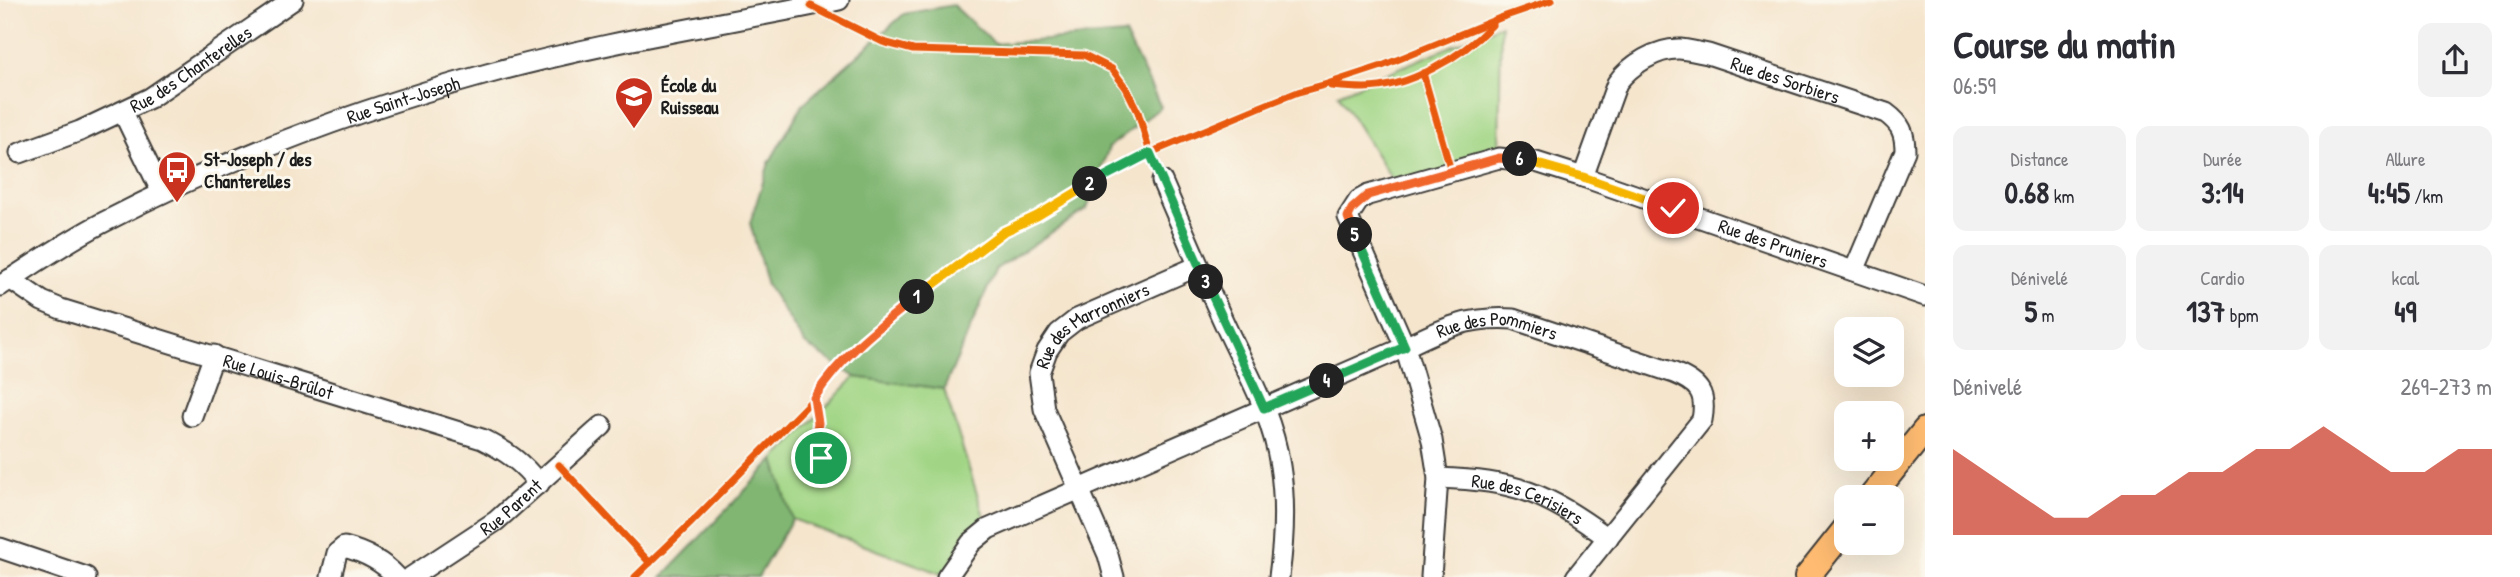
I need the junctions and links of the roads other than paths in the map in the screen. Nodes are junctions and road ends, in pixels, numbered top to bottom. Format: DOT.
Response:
graph roads {
  1 [pos="293,0"];
  2 [pos="839,0"];
  3 [pos="122,112"];
  4 [pos="20,153"];
  5 [pos="1583,177"];
  6 [pos="1162,181"];
  7 [pos="162,193"];
  8 [pos="1198,266"];
  9 [pos="1854,271"];
  10 [pos="5,283"];
  11 [pos="1925,296"];
  12 [pos="1405,347"];
  13 [pos="214,355"];
  14 [pos="1264,408"];
  15 [pos="192,416"];
  16 [pos="601,426"];
  17 [pos="1925,430"];
  18 [pos="1438,478"];
  19 [pos="539,484"];
  20 [pos="1881,485"];
  21 [pos="1080,490"];
  22 [pos="1608,538"];
  23 [pos="1834,543"];
  24 [pos="0,548"];
  25 [pos="34,568"];
  26 [pos="86,577"];
  27 [pos="331,577"];
  28 [pos="397,577"];
  29 [pos="411,577"];
  30 [pos="947,577"];
  31 [pos="1114,577"];
  32 [pos="1279,577"];
  33 [pos="1431,577"];
  34 [pos="1576,577"];
  35 [pos="1807,577"];
  1 -- 3 [label="street, Rue des Chanterelles"];
  2 -- 7 [label="street, Rue Saint-Joseph"];
  3 -- 4 [label="street, Rue des Chanterelles"];
  3 -- 7 [label="street, Rue des Chanterelles"];
  5 -- 9 [label="street, Rue des Pruniers"];
  5 -- 9 [label="street, Rue des Sorbiers"];
  5 -- 12 [label="street, Rue des Pruniers"];
  6 -- 8 [label="street"];
  7 -- 10 [label="street, Rue Saint-Joseph"];
  8 -- 14 [label="street"];
  8 -- 21 [label="street, Rue des Marronniers"];
  9 -- 11 [label="street, Rue des Pruniers"];
  10 -- 13 [label="street, Rue Louis-Brûlot"];
  12 -- 14 [label="street, Rue des Pommiers"];
  12 -- 18 [label="street, Rue des Pruniers"];
  12 -- 22 [label="street, Rue des Pommiers"];
  13 -- 15 [label="street"];
  13 -- 19 [label="street, Rue Louis-Brûlot"];
  14 -- 21 [label="street, Rue des Pommiers"];
  14 -- 32 [label="street"];
  16 -- 19 [label="street, Rue Parent"];
  17 -- 20 [label="main road"];
  18 -- 22 [label="street, Rue des Cerisiers"];
  18 -- 33 [label="street, Rue des Pruniers"];
  19 -- 29 [label="street, Rue Parent"];
  21 -- 30 [label="street, Rue des Pommiers"];
  21 -- 31 [label="street, Rue des Marronniers"];
  22 -- 34 [label="street, Rue des Pommiers"];
  23 -- 35 [label="main road"];
  24 -- 25 [label="street"];
  25 -- 26 [label="street"];
  27 -- 28 [label="street"];
}
